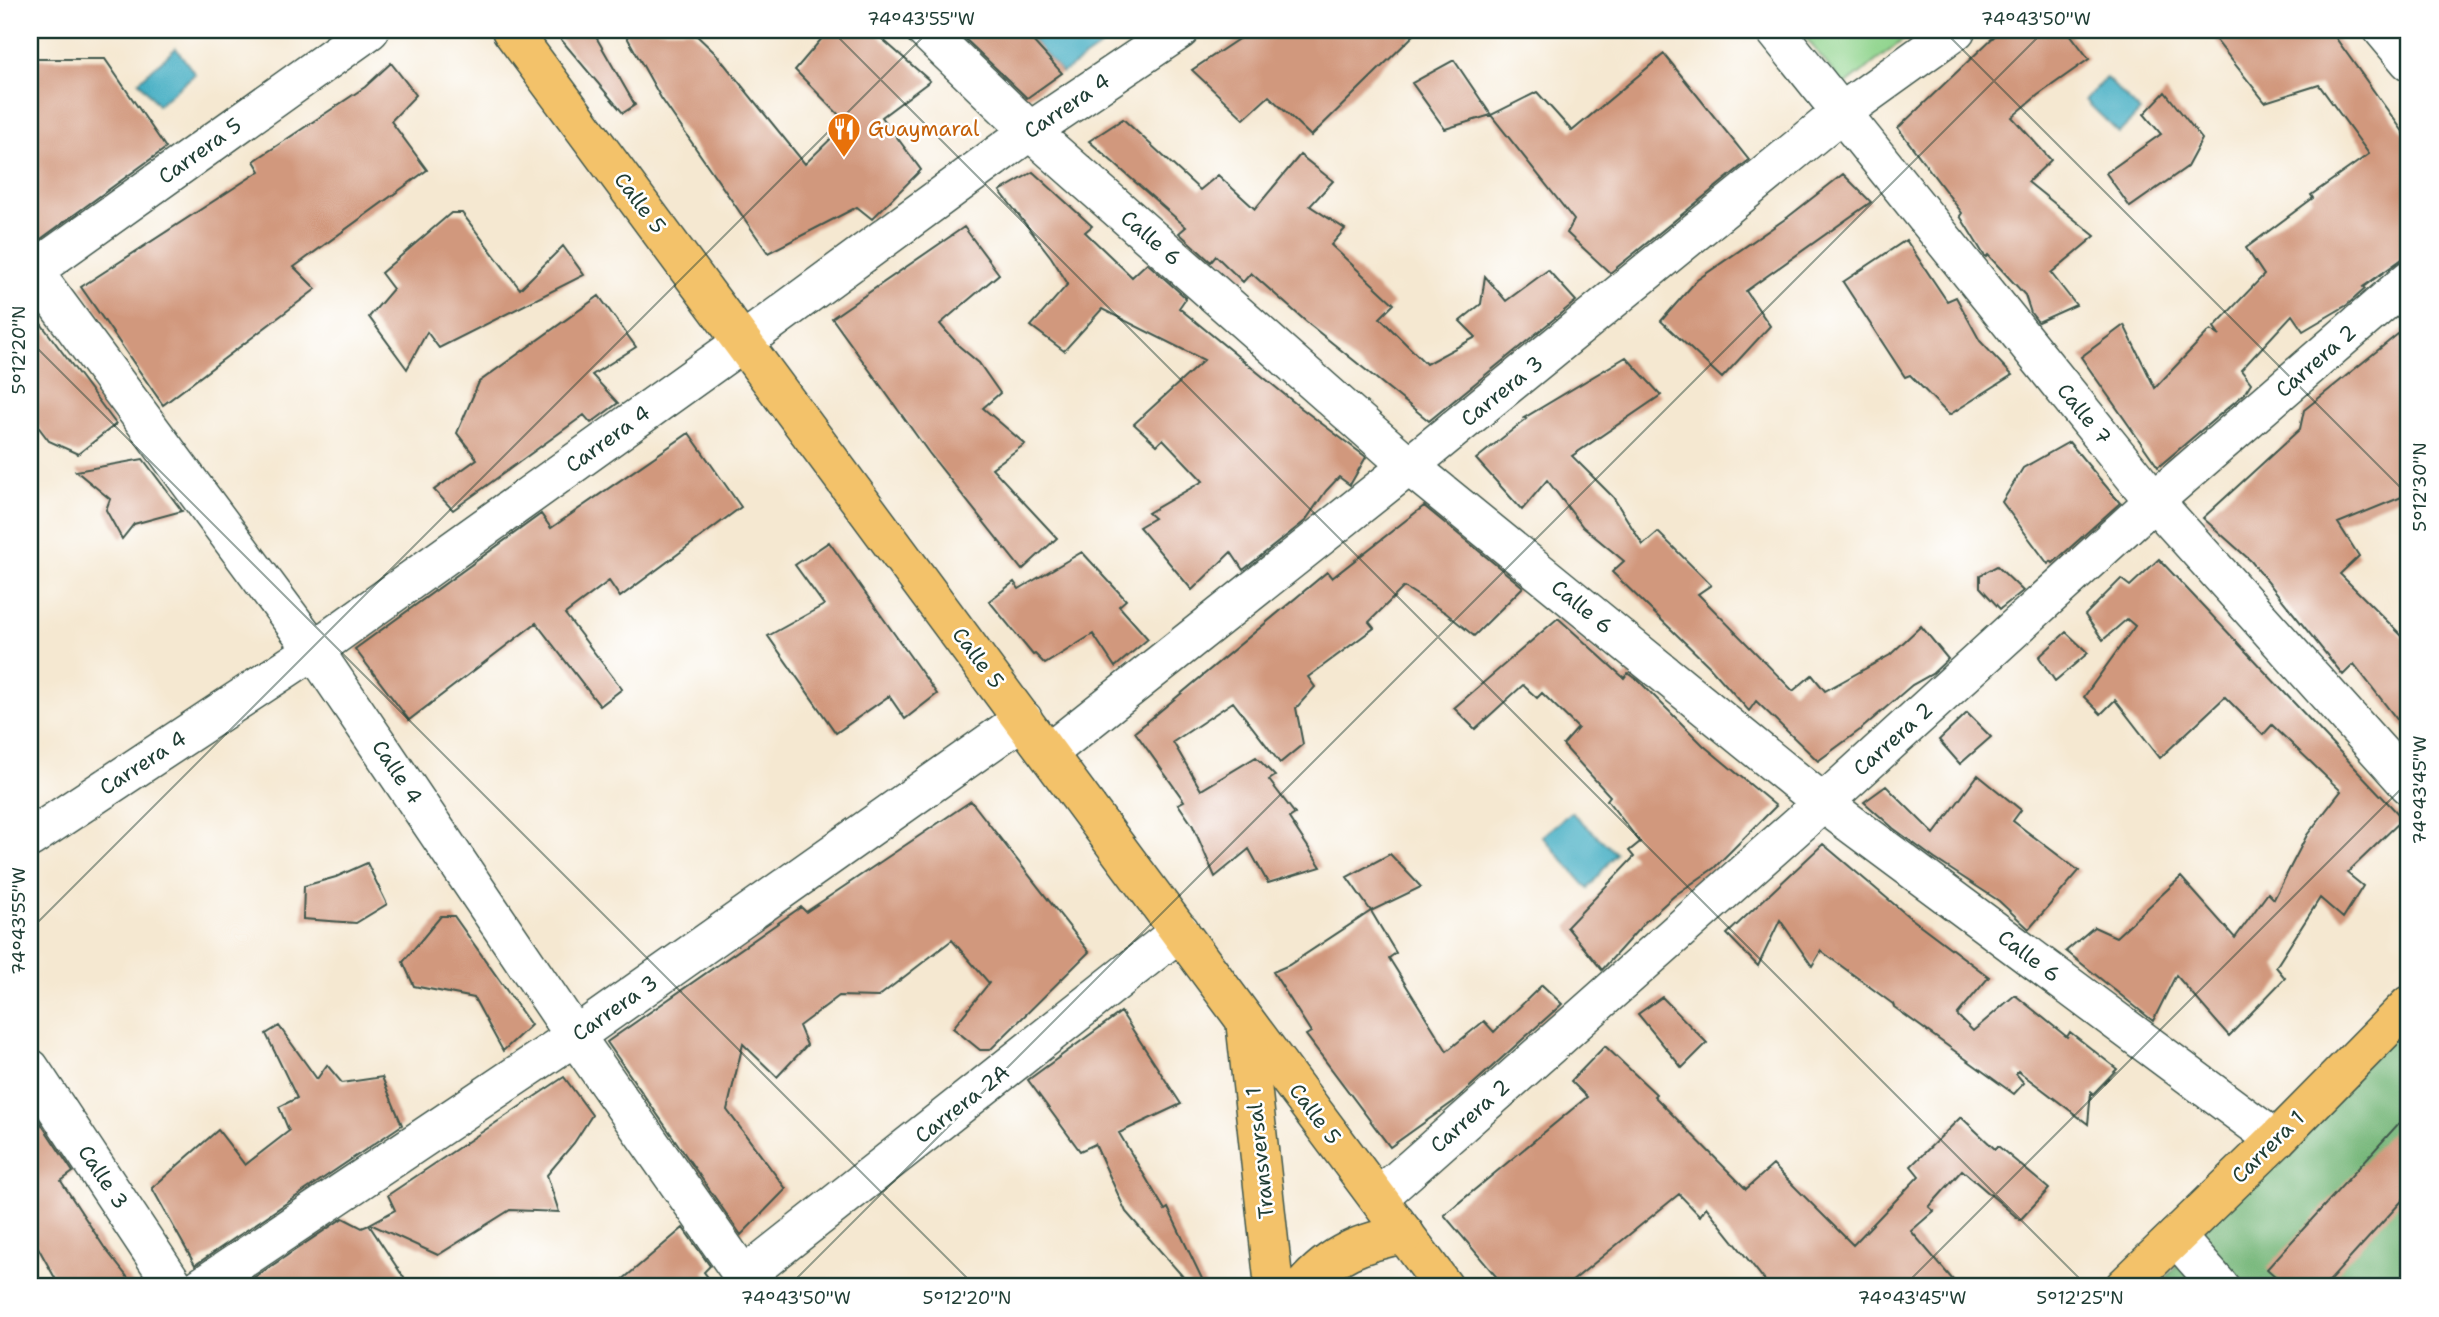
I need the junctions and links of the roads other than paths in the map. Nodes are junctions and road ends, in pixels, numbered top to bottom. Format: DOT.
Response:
graph roads {
  1 [pos="370,30"];
  2 [pos="511,30"];
  3 [pos="925,30"];
  4 [pos="1180,30"];
  5 [pos="1774,30"];
  6 [pos="1956,30"];
  7 [pos="2384,30"];
  8 [pos="2409,61"];
  9 [pos="1842,113"];
  10 [pos="1030,131"];
  11 [pos="31,270"];
  12 [pos="2409,280"];
  13 [pos="743,342"];
  14 [pos="1409,466"];
  15 [pos="2154,501"];
  16 [pos="314,650"];
  17 [pos="1023,719"];
  18 [pos="1048,753"];
  19 [pos="2409,785"];
  20 [pos="1823,803"];
  21 [pos="30,838"];
  22 [pos="1180,931"];
  23 [pos="2409,1005"];
  24 [pos="1245,1020"];
  25 [pos="575,1036"];
  26 [pos="30,1068"];
  27 [pos="2276,1140"];
  28 [pos="1378,1198"];
  29 [pos="1405,1234"];
  30 [pos="2176,1237"];
  31 [pos="748,1282"];
  32 [pos="175,1287"];
  33 [pos="201,1287"];
  34 [pos="1274,1287"];
  35 [pos="1303,1287"];
  36 [pos="1444,1287"];
  37 [pos="2124,1287"];
  38 [pos="2220,1287"];
  1 -- 11 [label="street, Carrera 5"];
  2 -- 13 [label="main road, Calle 5"];
  3 -- 10 [label="street, Calle 6"];
  4 -- 10 [label="street, Carrera 4"];
  5 -- 9 [label="street, Calle 7"];
  6 -- 9 [label="street, Carrera 3"];
  7 -- 8 [label="street"];
  9 -- 14 [label="street, Carrera 3"];
  9 -- 15 [label="street, Calle 7"];
  10 -- 13 [label="street, Carrera 4"];
  10 -- 14 [label="street, Calle 6"];
  11 -- 16 [label="street, Calle 4"];
  12 -- 15 [label="street, Carrera 2"];
  13 -- 16 [label="street, Carrera 4"];
  13 -- 17 [label="main road, Calle 5"];
  14 -- 18 [label="street, Carrera 3"];
  14 -- 20 [label="street, Calle 6"];
  15 -- 19 [label="street, Calle 7"];
  15 -- 20 [label="street, Carrera 2"];
  16 -- 21 [label="street, Carrera 4"];
  16 -- 25 [label="street, Calle 4"];
  17 -- 18 [label="main road, Calle 5"];
  17 -- 25 [label="street, Carrera 3"];
  18 -- 22 [label="main road, Calle 5"];
  20 -- 27 [label="street, Calle 6"];
  20 -- 28 [label="street, Carrera 2"];
  22 -- 24 [label="main road, Calle 5"];
  22 -- 31 [label="street, Carrera 2A"];
  23 -- 27 [label="main road, Carrera 1"];
  24 -- 28 [label="main road, Calle 5"];
  24 -- 34 [label="main road, Transversal 1"];
  25 -- 31 [label="street, Calle 4"];
  25 -- 33 [label="street, Carrera 3"];
  26 -- 32 [label="street, Calle 3"];
  27 -- 30 [label="main road, Carrera 1"];
  28 -- 29 [label="main road, Calle 5"];
  29 -- 35 [label="main road"];
  29 -- 36 [label="main road, Calle 5"];
  30 -- 37 [label="main road, Carrera 1"];
  30 -- 38 [label="street"];
}
